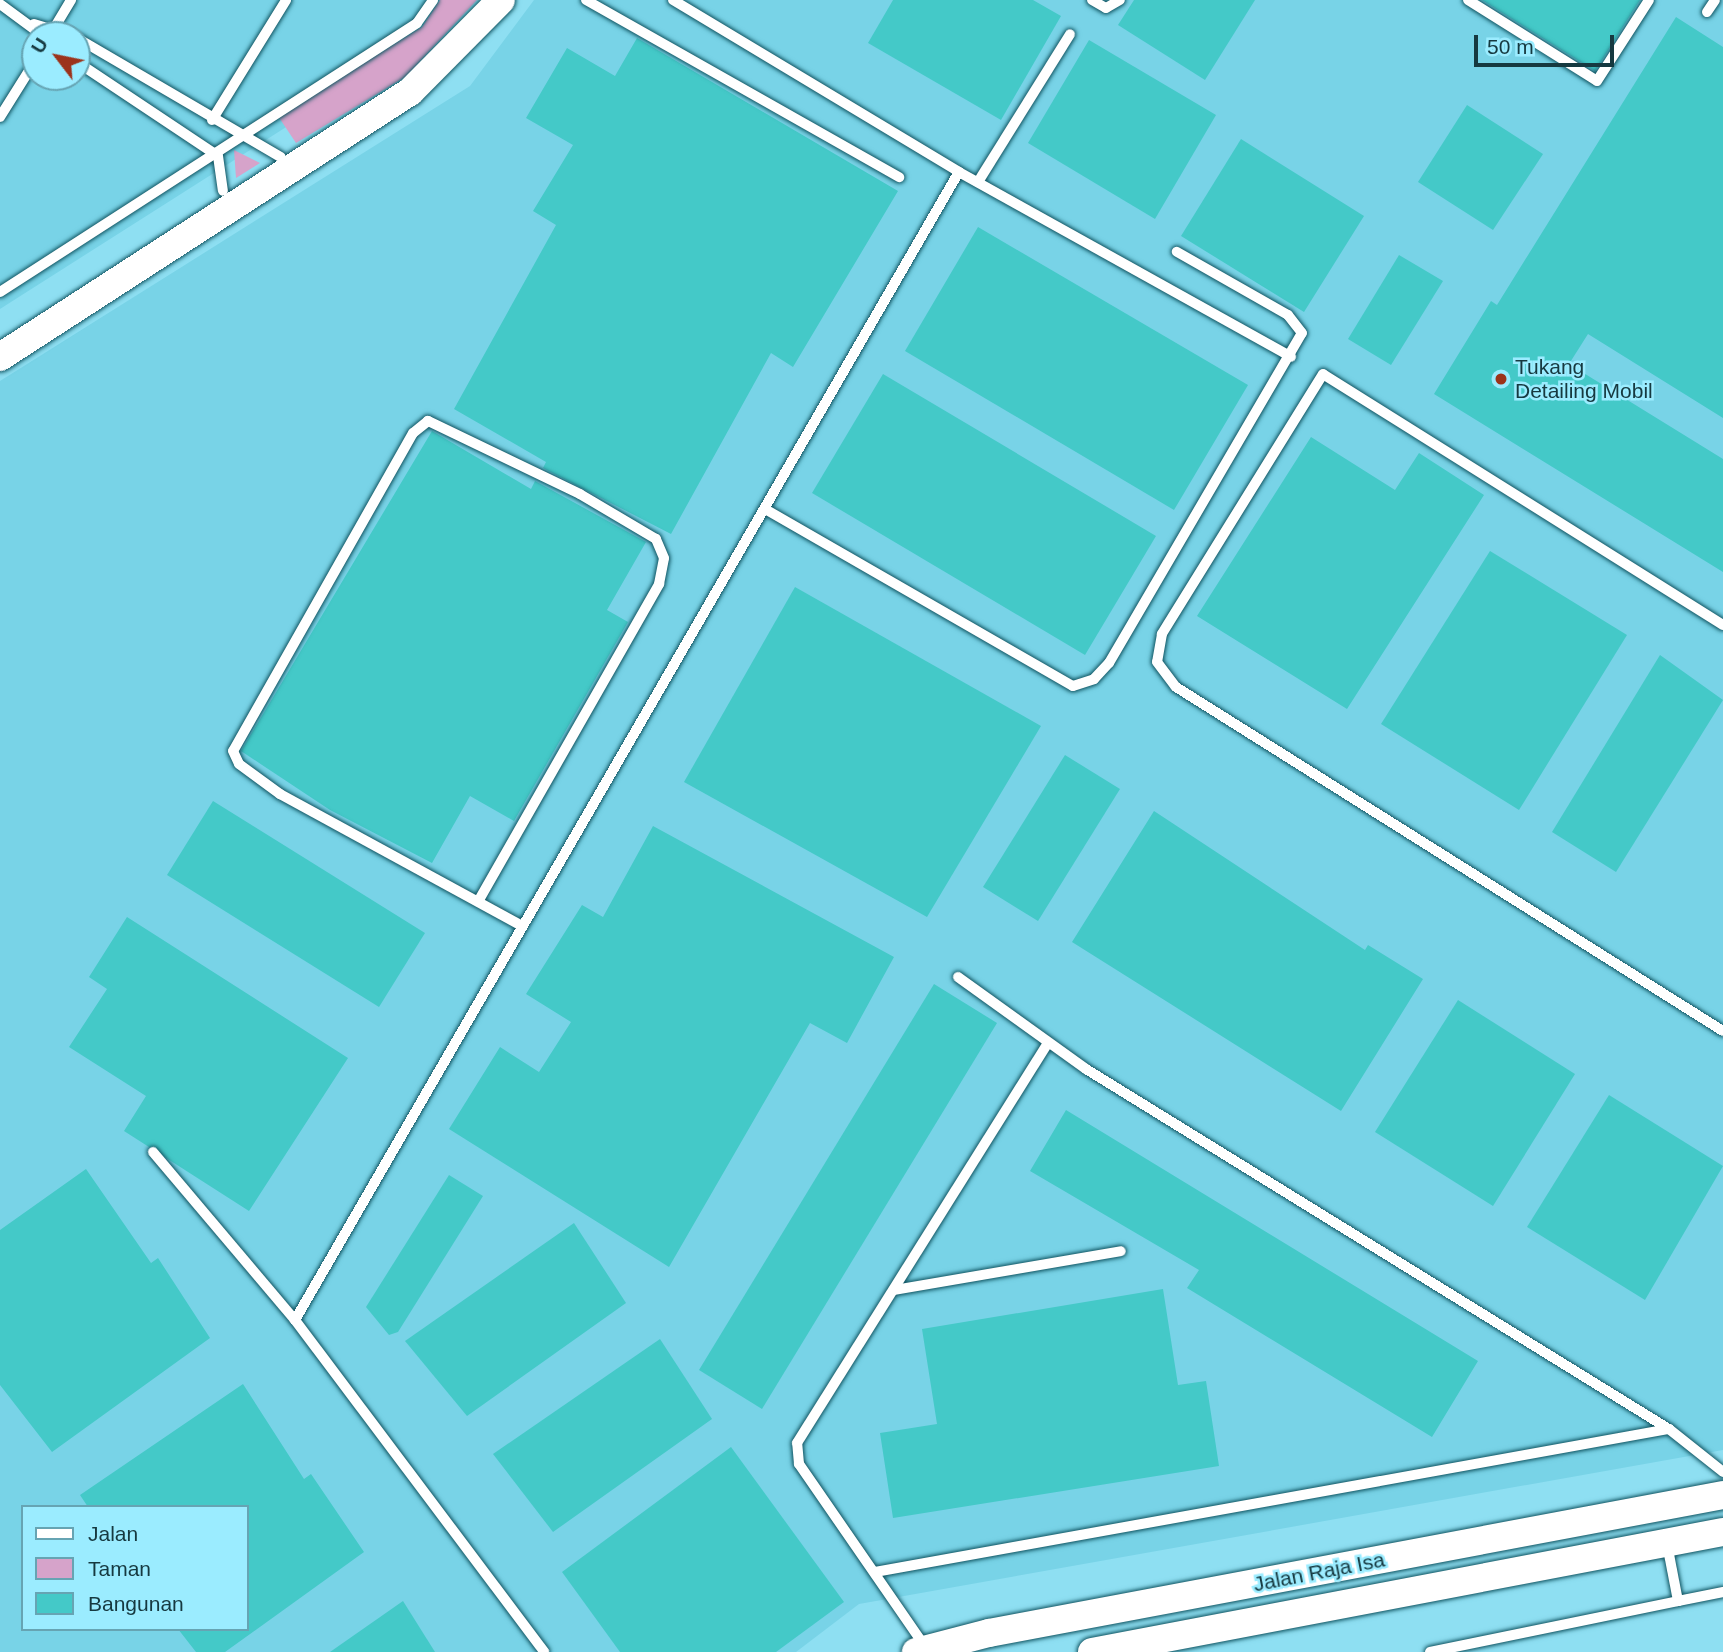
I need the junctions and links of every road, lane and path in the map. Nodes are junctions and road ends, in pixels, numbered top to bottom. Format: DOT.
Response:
graph roads {
  1 [pos="71,0"];
  2 [pos="286,0"];
  3 [pos="433,0"];
  4 [pos="480,0"];
  5 [pos="501,0"];
  6 [pos="586,0"];
  7 [pos="673,0"];
  8 [pos="1092,0"];
  9 [pos="1120,0"];
  10 [pos="1468,0"];
  11 [pos="1649,0"];
  12 [pos="1715,0"];
  13 [pos="0,4"];
  14 [pos="1707,12"];
  15 [pos="29,21"];
  16 [pos="58,21"];
  17 [pos="1070,34"];
  18 [pos="91,47"];
  19 [pos="91,71"];
  20 [pos="21,83"];
  21 [pos="0,117"];
  22 [pos="212,120"];
  23 [pos="243,139"];
  24 [pos="218,156"];
  25 [pos="285,163"];
  26 [pos="959,172"];
  27 [pos="899,177"];
  28 [pos="978,182"];
  29 [pos="224,202"];
  30 [pos="1177,252"];
  31 [pos="0,292"];
  32 [pos="0,335"];
  33 [pos="0,357"];
  34 [pos="1291,357"];
  35 [pos="765,509"];
  36 [pos="1723,625"];
  37 [pos="479,900"];
  38 [pos="522,926"];
  39 [pos="958,977"];
  40 [pos="1723,1031"];
  41 [pos="1048,1043"];
  42 [pos="153,1152"];
  43 [pos="1121,1251"];
  44 [pos="894,1290"];
  45 [pos="295,1320"];
  46 [pos="1669,1429"];
  47 [pos="1723,1472"];
  48 [pos="1723,1495"];
  49 [pos="1723,1532"];
  50 [pos="1667,1543"];
  51 [pos="874,1572"];
  52 [pos="1723,1592"];
  53 [pos="1678,1601"];
  54 [pos="921,1650"];
  55 [pos="544,1652"];
  56 [pos="1093,1652"];
  57 [pos="1430,1652"];
  1 -- 16 [label="lane"];
  2 -- 22 [label="lane"];
  3 -- 23 [label="lane"];
  4 -- 25 [label="main road"];
  5 -- 25 [label="main road"];
  6 -- 27 [label="lane"];
  7 -- 26 [label="lane"];
  8 -- 9 [label="lane"];
  10 -- 11 [label="lane"];
  12 -- 14 [label="lane"];
  13 -- 15 [label="lane"];
  17 -- 28 [label="lane"];
  18 -- 22 [label="lane"];
  19 -- 24 [label="lane"];
  20 -- 21 [label="lane"];
  22 -- 23 [label="lane"];
  23 -- 24 [label="lane"];
  23 -- 25 [label="lane"];
  24 -- 29 [label="lane"];
  24 -- 31 [label="lane"];
  25 -- 29 [label="main road"];
  26 -- 28 [label="lane"];
  26 -- 35 [label="lane"];
  28 -- 34 [label="lane"];
  29 -- 32 [label="main road"];
  29 -- 33 [label="main road"];
  30 -- 34 [label="lane"];
  34 -- 35 [label="lane"];
  35 -- 38 [label="lane"];
  36 -- 40 [label="lane"];
  37 -- 37 [label="lane"];
  37 -- 38 [label="lane"];
  38 -- 45 [label="lane"];
  39 -- 41 [label="lane"];
  41 -- 44 [label="lane"];
  41 -- 46 [label="lane"];
  42 -- 45 [label="lane"];
  43 -- 44 [label="lane"];
  44 -- 51 [label="lane"];
  45 -- 55 [label="lane"];
  46 -- 47 [label="lane"];
  46 -- 51 [label="lane"];
  48 -- 54 [label="main road, Jalan Raja Isa"];
  49 -- 50 [label="main road, Jalan Raja Isa"];
  50 -- 53 [label="lane"];
  50 -- 56 [label="main road, Jalan Raja Isa"];
  51 -- 54 [label="lane"];
  52 -- 53 [label="lane"];
  53 -- 57 [label="lane"];
}
